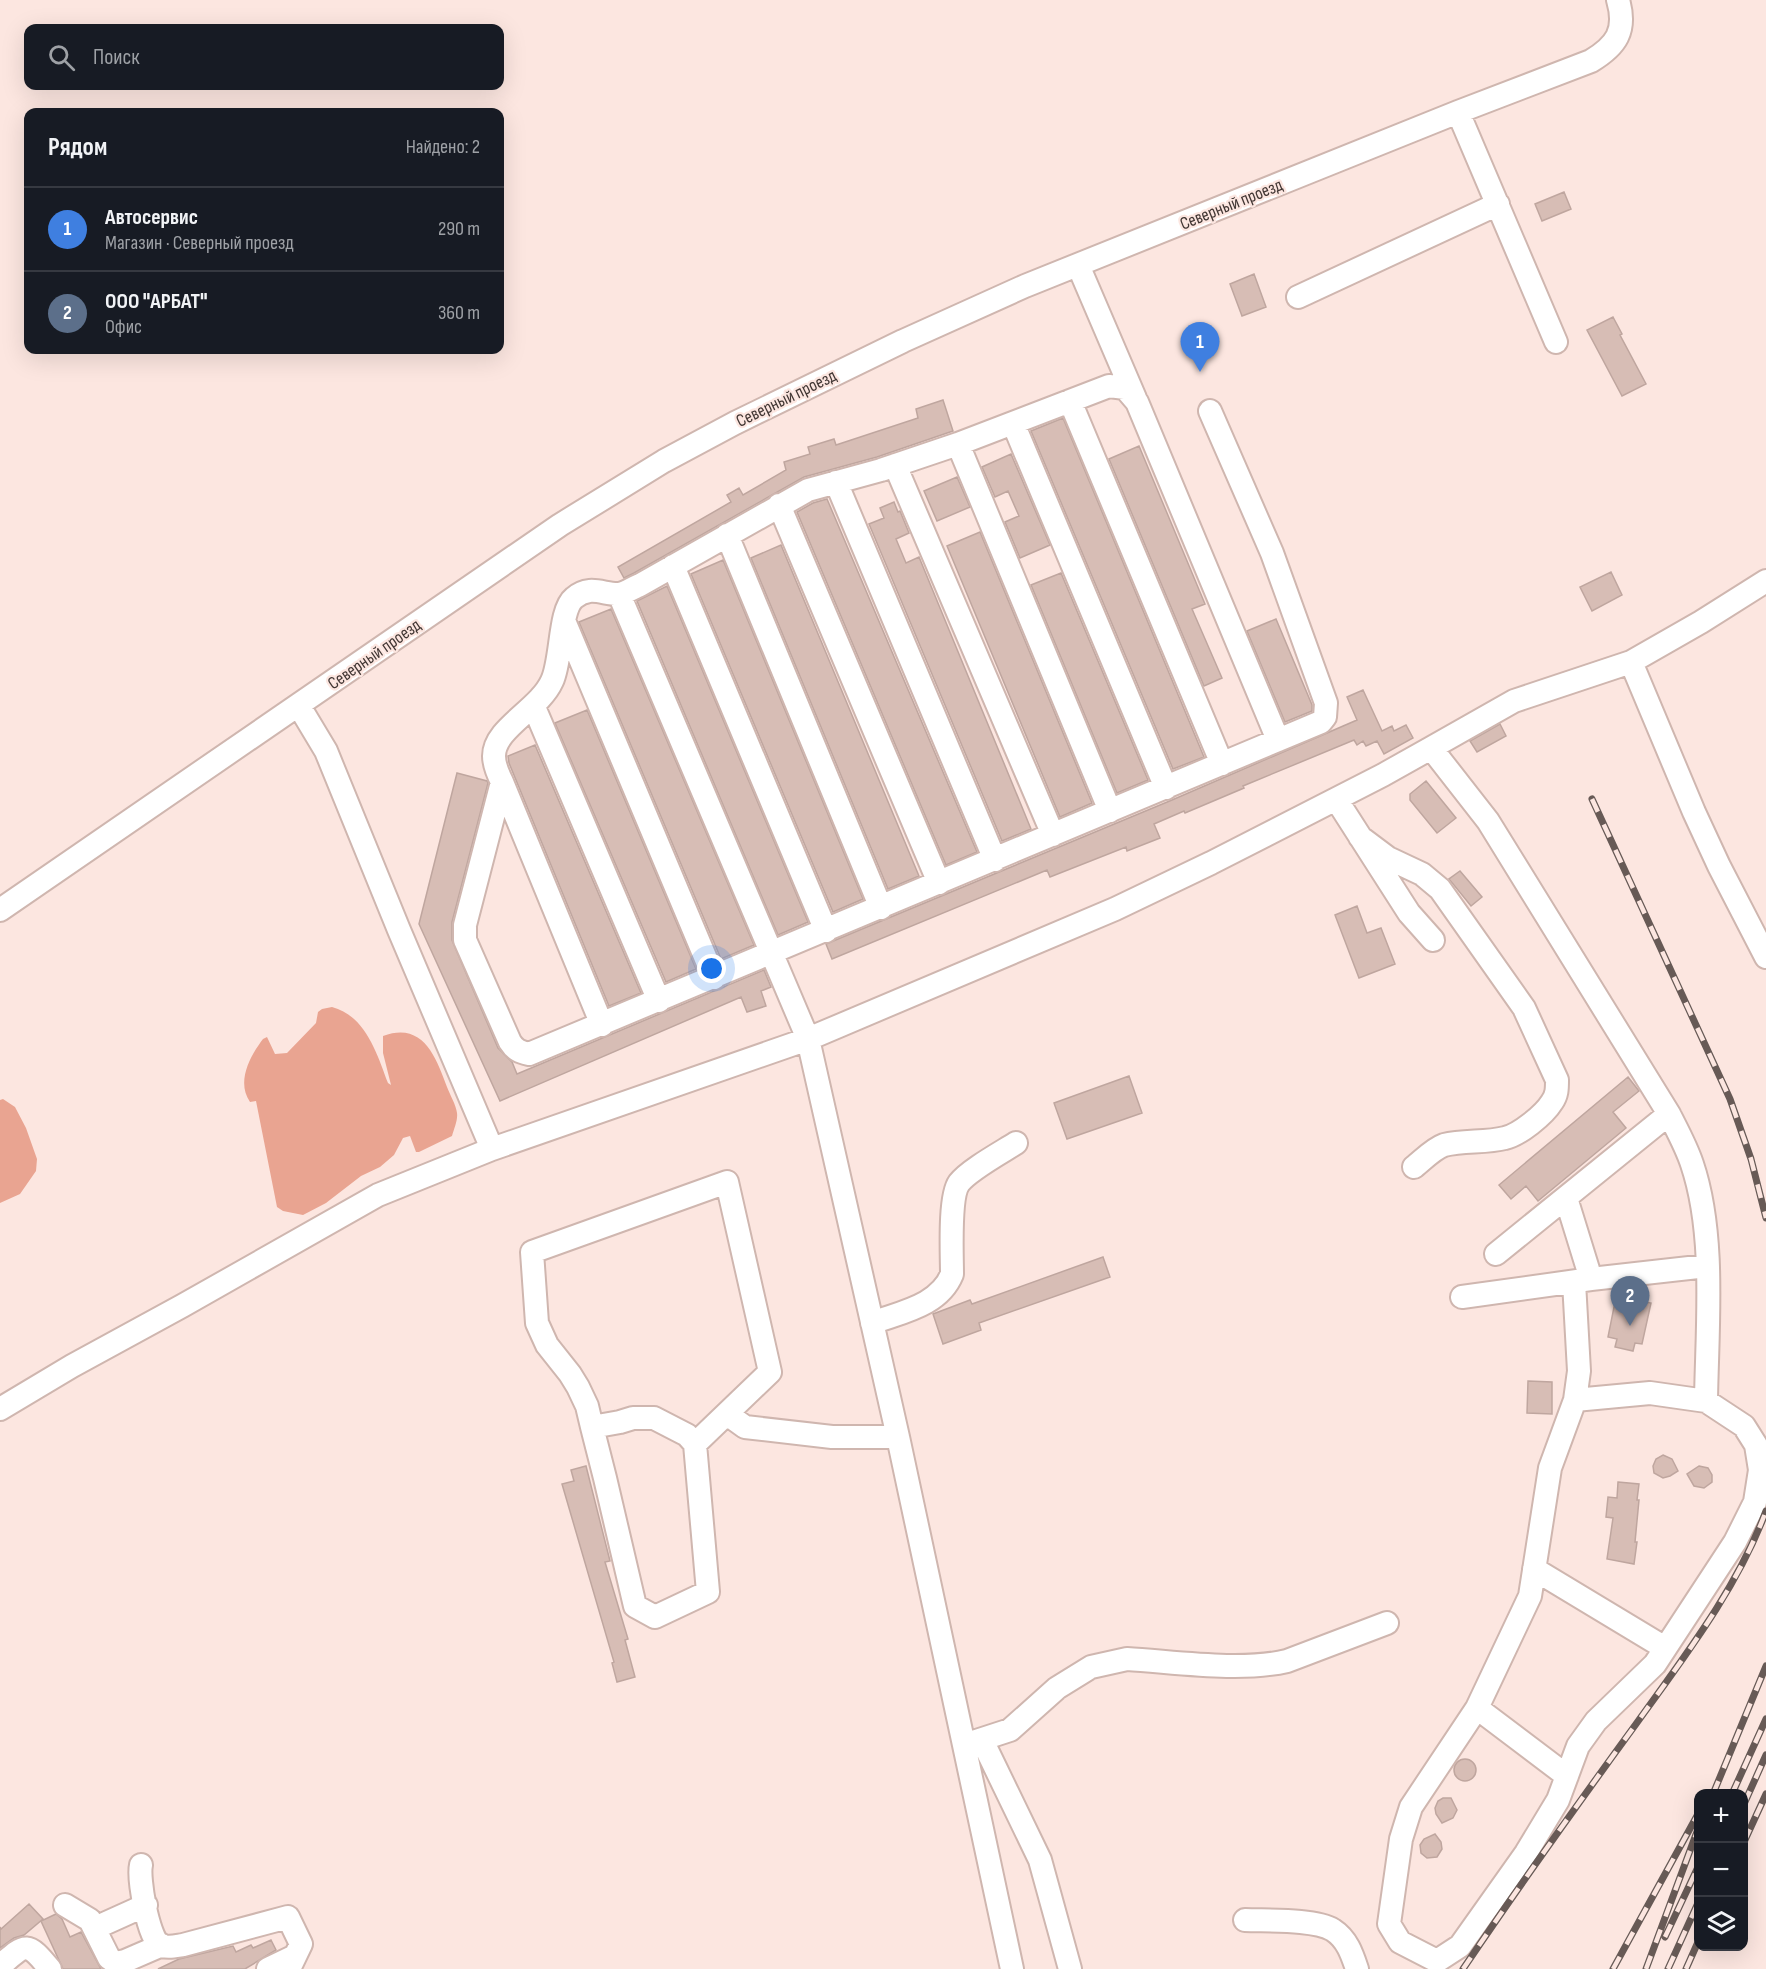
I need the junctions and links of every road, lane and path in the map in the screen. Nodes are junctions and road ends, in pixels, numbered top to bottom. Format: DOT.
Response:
graph roads {
  1 [pos="1619,4"];
  2 [pos="1458,112"];
  3 [pos="1498,204"];
  4 [pos="1078,265"];
  5 [pos="1299,297"];
  6 [pos="1556,342"];
  7 [pos="1070,401"];
  8 [pos="1137,402"];
  9 [pos="1210,411"];
  10 [pos="1013,423"];
  11 [pos="958,444"];
  12 [pos="896,465"];
  13 [pos="836,482"];
  14 [pos="779,505"];
  15 [pos="727,535"];
  16 [pos="672,566"];
  17 [pos="1766,581"];
  18 [pos="619,594"];
  19 [pos="564,621"];
  20 [pos="1631,662"];
  21 [pos="299,706"];
  22 [pos="534,707"];
  23 [pos="1278,740"];
  24 [pos="1431,748"];
  25 [pos="1222,764"];
  26 [pos="502,782"];
  27 [pos="1166,788"];
  28 [pos="1336,799"];
  29 [pos="1110,811"];
  30 [pos="1053,835"];
  31 [pos="1360,837"];
  32 [pos="995,860"];
  33 [pos="939,883"];
  34 [pos="881,908"];
  35 [pos="0,910"];
  36 [pos="826,931"];
  37 [pos="1433,940"];
  38 [pos="772,954"];
  39 [pos="1766,957"];
  40 [pos="714,978"];
  41 [pos="659,1001"];
  42 [pos="602,1025"];
  43 [pos="808,1039"];
  44 [pos="1669,1114"];
  45 [pos="1016,1143"];
  46 [pos="492,1149"];
  47 [pos="1414,1167"];
  48 [pos="1566,1198"];
  49 [pos="1496,1254"];
  50 [pos="1707,1266"];
  51 [pos="1582,1281"];
  52 [pos="1462,1297"];
  53 [pos="872,1323"];
  54 [pos="1575,1400"];
  55 [pos="1706,1401"];
  56 [pos="0,1409"];
  57 [pos="727,1413"];
  58 [pos="592,1427"];
  59 [pos="898,1437"];
  60 [pos="695,1444"];
  61 [pos="1534,1569"];
  62 [pos="1387,1623"];
  63 [pos="1665,1648"];
  64 [pos="1477,1708"];
  65 [pos="973,1742"];
  66 [pos="1567,1776"];
  67 [pos="141,1865"];
  68 [pos="66,1905"];
  69 [pos="146,1905"];
  70 [pos="1245,1920"];
  71 [pos="95,1928"];
  72 [pos="162,1946"];
  73 [pos="292,1963"];
  74 [pos="0,1966"];
  75 [pos="50,1969"];
  76 [pos="268,1969"];
  77 [pos="1012,1969"];
  78 [pos="1070,1969"];
  79 [pos="1357,1969"];
  1 -- 2 [label="street, Северный проезд"];
  2 -- 3 [label="street"];
  2 -- 4 [label="street, Северный проезд"];
  3 -- 5 [label="street"];
  3 -- 6 [label="street"];
  4 -- 8 [label="street"];
  4 -- 21 [label="street, Северный проезд"];
  7 -- 8 [label="street"];
  7 -- 10 [label="street"];
  7 -- 25 [label="street"];
  8 -- 23 [label="street"];
  9 -- 23 [label="street"];
  10 -- 11 [label="street"];
  10 -- 27 [label="street"];
  11 -- 12 [label="street"];
  11 -- 29 [label="street"];
  12 -- 13 [label="street"];
  12 -- 30 [label="street"];
  13 -- 14 [label="street"];
  13 -- 32 [label="street"];
  14 -- 15 [label="street"];
  14 -- 33 [label="street"];
  15 -- 16 [label="street"];
  15 -- 34 [label="street"];
  16 -- 18 [label="street"];
  16 -- 36 [label="street"];
  17 -- 20 [label="street"];
  18 -- 19 [label="street"];
  18 -- 38 [label="street"];
  19 -- 22 [label="street"];
  19 -- 40 [label="street"];
  20 -- 24 [label="street"];
  20 -- 39 [label="street"];
  21 -- 35 [label="street, Северный проезд"];
  21 -- 46 [label="street"];
  22 -- 26 [label="street"];
  22 -- 41 [label="street"];
  23 -- 25 [label="street"];
  24 -- 28 [label="street"];
  24 -- 44 [label="street"];
  25 -- 27 [label="street"];
  26 -- 42 [label="street"];
  26 -- 42 [label="street"];
  27 -- 29 [label="street"];
  28 -- 31 [label="street"];
  28 -- 43 [label="street"];
  29 -- 30 [label="street"];
  30 -- 32 [label="street"];
  31 -- 37 [label="street"];
  31 -- 47 [label="street"];
  32 -- 33 [label="street"];
  33 -- 34 [label="street"];
  34 -- 36 [label="street"];
  36 -- 38 [label="street"];
  38 -- 40 [label="street"];
  38 -- 43 [label="street"];
  40 -- 41 [label="street"];
  41 -- 42 [label="street"];
  43 -- 46 [label="street"];
  43 -- 53 [label="street"];
  44 -- 48 [label="street"];
  44 -- 50 [label="street"];
  45 -- 53 [label="street"];
  46 -- 56 [label="street"];
  48 -- 49 [label="street"];
  48 -- 51 [label="street"];
  50 -- 51 [label="street"];
  50 -- 55 [label="street"];
  51 -- 52 [label="street"];
  51 -- 54 [label="street"];
  53 -- 59 [label="street"];
  54 -- 55 [label="street"];
  54 -- 61 [label="street"];
  55 -- 63 [label="street"];
  57 -- 58 [label="street"];
  57 -- 59 [label="street"];
  57 -- 60 [label="street"];
  58 -- 60 [label="street"];
  58 -- 60 [label="street"];
  59 -- 65 [label="street"];
  61 -- 63 [label="street"];
  61 -- 64 [label="street"];
  62 -- 65 [label="street"];
  63 -- 66 [label="street"];
  64 -- 66 [label="street"];
  64 -- 66 [label="street"];
  65 -- 77 [label="street"];
  65 -- 78 [label="street"];
  67 -- 69 [label="street"];
  68 -- 71 [label="street"];
  69 -- 71 [label="street"];
  69 -- 72 [label="street"];
  70 -- 79 [label="street"];
  71 -- 72 [label="street"];
  72 -- 73 [label="street"];
  73 -- 76 [label="street"];
  74 -- 75 [label="street"];
}
